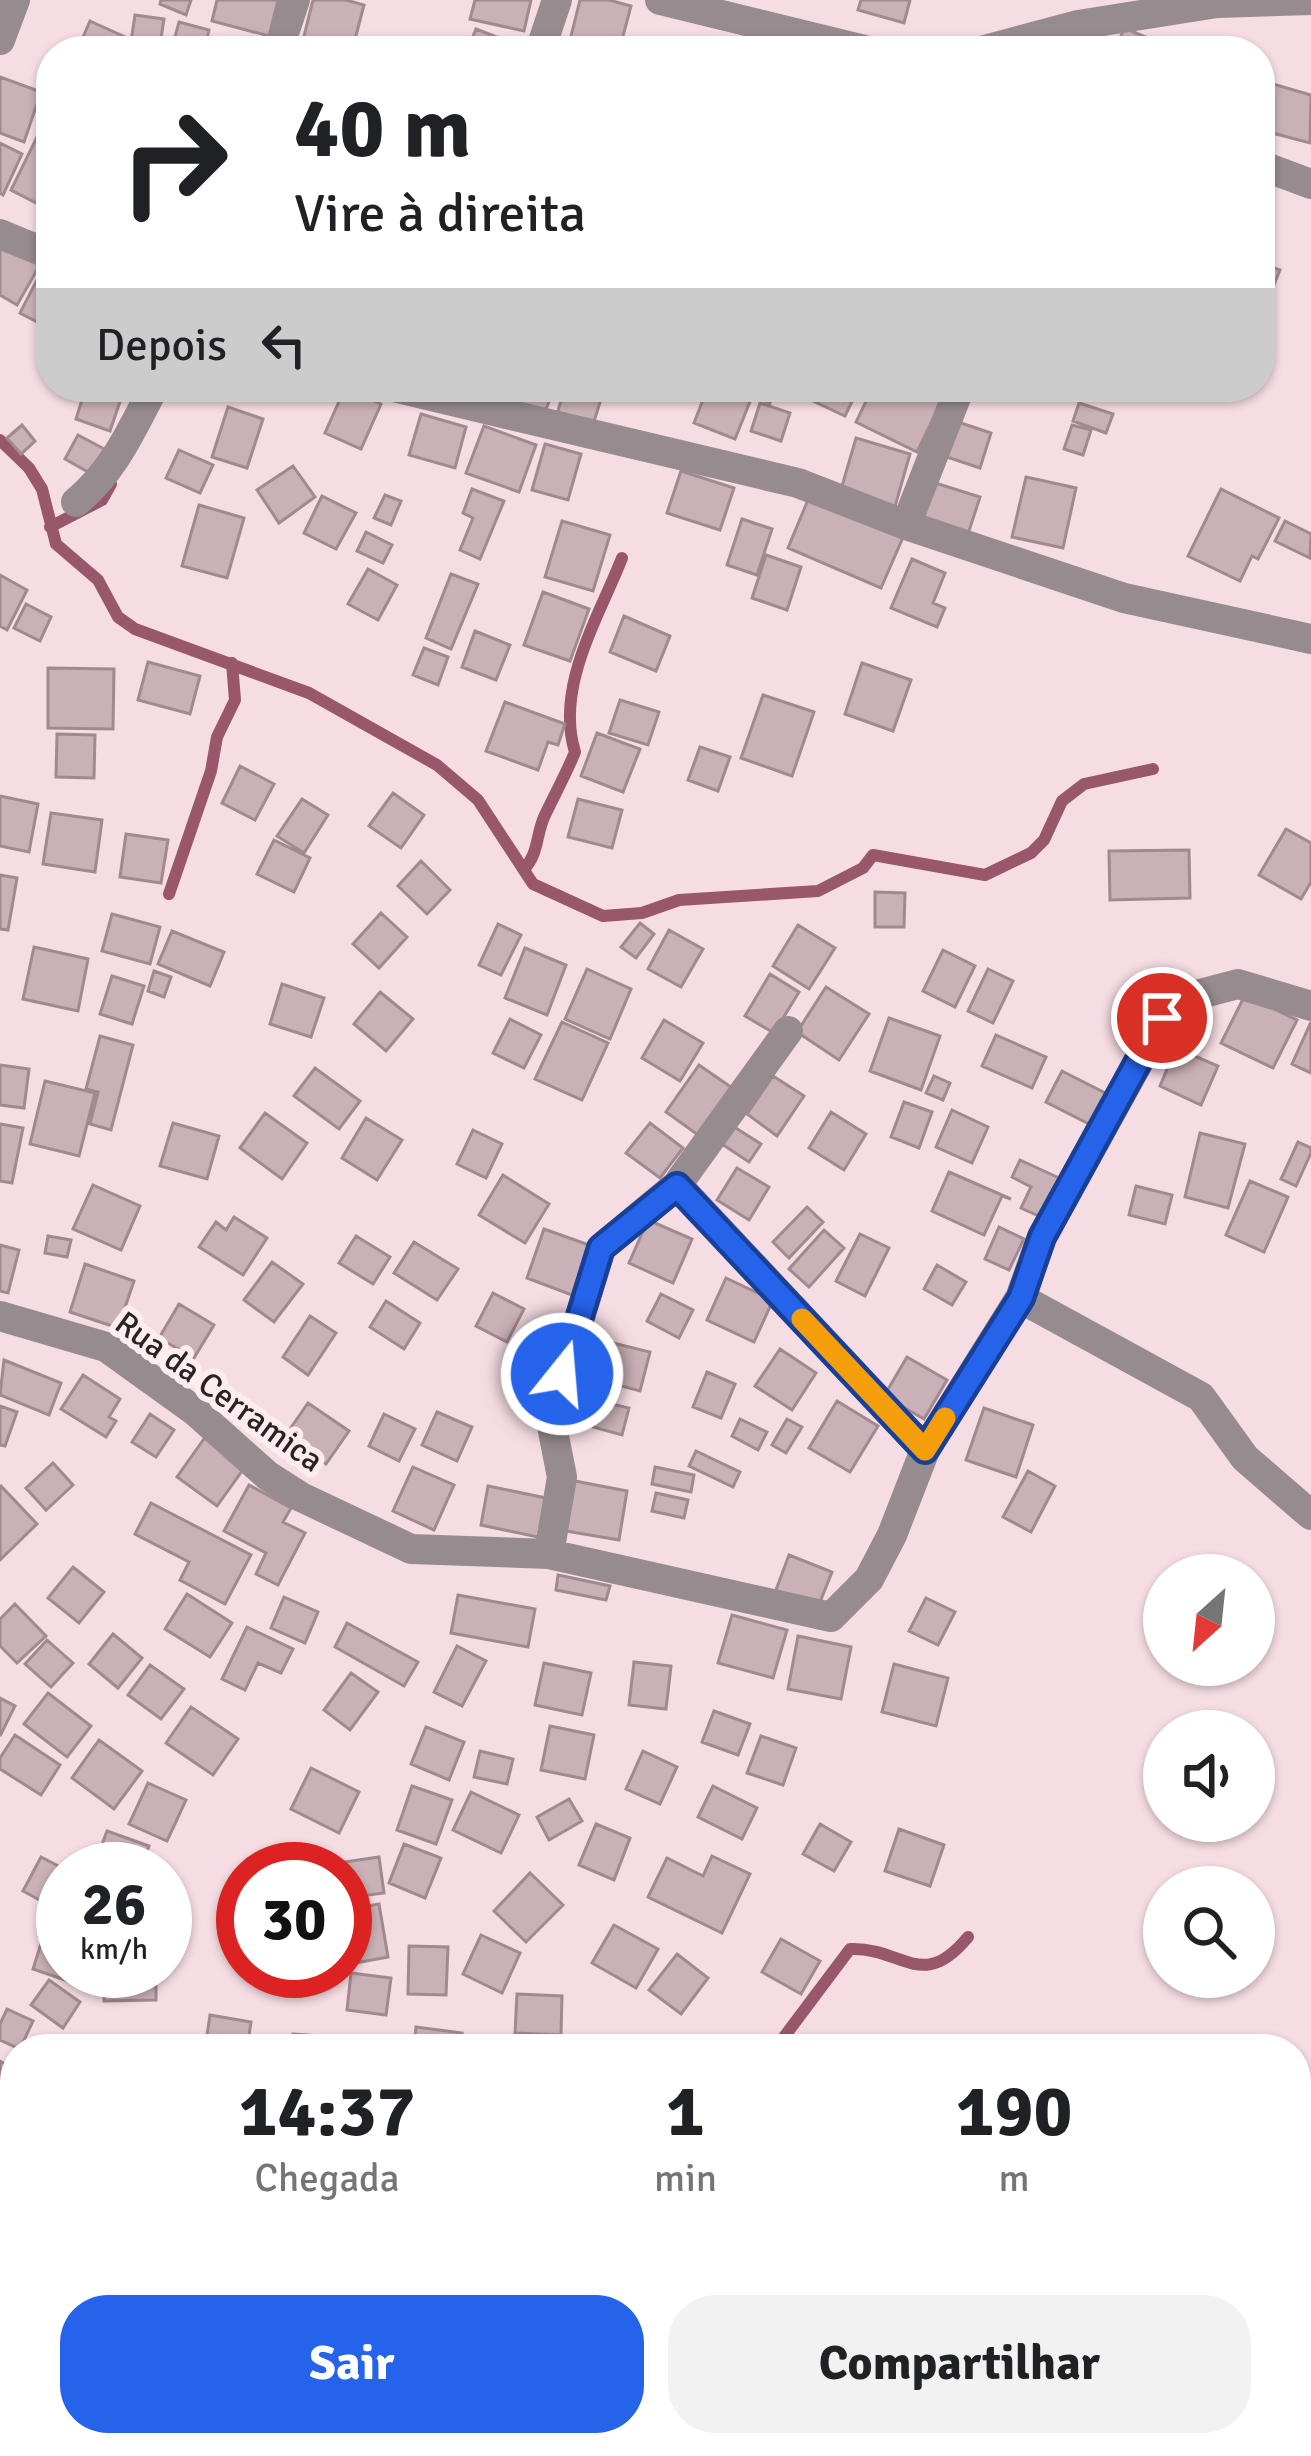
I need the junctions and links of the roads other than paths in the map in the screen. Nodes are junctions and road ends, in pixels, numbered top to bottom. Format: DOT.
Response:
graph roads {
  1 [pos="15,0"];
  2 [pos="295,0"];
  3 [pos="557,0"];
  4 [pos="660,0"];
  5 [pos="1311,0"];
  6 [pos="283,36"];
  7 [pos="544,36"];
  8 [pos="808,36"];
  9 [pos="1086,36"];
  10 [pos="0,40"];
  11 [pos="1275,171"];
  12 [pos="1311,184"];
  13 [pos="0,234"];
  14 [pos="36,249"];
  15 [pos="146,402"];
  16 [pos="458,402"];
  17 [pos="953,402"];
  18 [pos="76,502"];
  19 [pos="906,525"];
  20 [pos="1311,639"];
  21 [pos="1311,1006"];
  22 [pos="788,1031"];
  23 [pos="677,1186"];
  24 [pos="1021,1298"];
  25 [pos="0,1316"];
  26 [pos="925,1450"];
  27 [pos="1311,1514"];
  28 [pos="549,1554"];
  1 -- 10 [label="street"];
  2 -- 6 [label="street"];
  3 -- 7 [label="street"];
  4 -- 8 [label="street"];
  5 -- 9 [label="street"];
  11 -- 12 [label="street"];
  13 -- 14 [label="street"];
  15 -- 18 [label="street"];
  16 -- 19 [label="street"];
  17 -- 19 [label="street"];
  19 -- 20 [label="street"];
  21 -- 24 [label="street"];
  22 -- 23 [label="street"];
  23 -- 26 [label="street"];
  23 -- 28 [label="street"];
  24 -- 26 [label="street"];
  24 -- 27 [label="street"];
  25 -- 28 [label="street, Rua da Cerramica"];
  26 -- 28 [label="street, Rua da Cerramica"];
}
